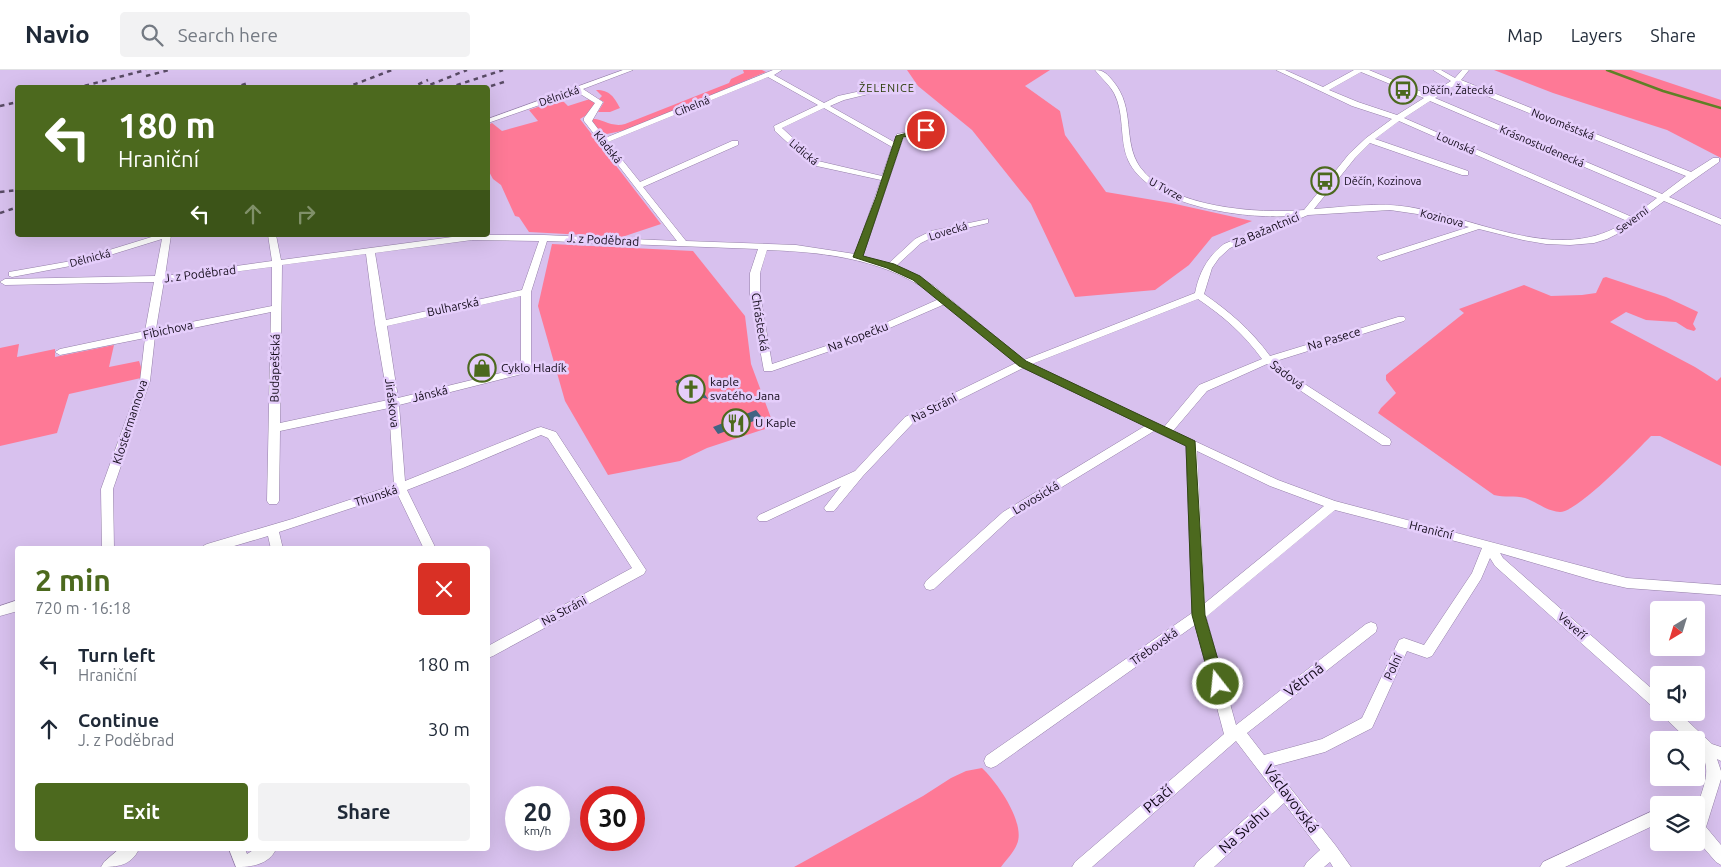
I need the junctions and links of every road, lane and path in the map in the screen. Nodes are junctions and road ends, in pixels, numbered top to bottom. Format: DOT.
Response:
graph roads {
  1 [pos="630,70"];
  2 [pos="779,70"];
  3 [pos="1098,70"];
  4 [pos="1278,70"];
  5 [pos="1359,70"];
  6 [pos="1363,70"];
  7 [pos="1436,70"];
  8 [pos="1466,70"];
  9 [pos="769,75"];
  10 [pos="1456,81"];
  11 [pos="890,86"];
  12 [pos="579,90"];
  13 [pos="1323,90"];
  14 [pos="1428,98"];
  15 [pos="824,105"];
  16 [pos="1398,118"];
  17 [pos="490,120"];
  18 [pos="926,130"];
  19 [pos="1369,140"];
  20 [pos="603,141"];
  21 [pos="735,143"];
  22 [pos="896,146"];
  23 [pos="1716,160"];
  24 [pos="1465,172"];
  25 [pos="1691,175"];
  26 [pos="886,179"];
  27 [pos="638,186"];
  28 [pos="1663,197"];
  29 [pos="1307,212"];
  30 [pos="985,221"];
  31 [pos="1633,221"];
  32 [pos="1721,222"];
  33 [pos="1477,227"];
  34 [pos="490,236"];
  35 [pos="160,237"];
  36 [pos="167,237"];
  37 [pos="272,237"];
  38 [pos="466,237"];
  39 [pos="544,238"];
  40 [pos="684,244"];
  41 [pos="763,247"];
  42 [pos="370,252"];
  43 [pos="858,257"];
  44 [pos="1382,258"];
  45 [pos="277,264"];
  46 [pos="890,266"];
  47 [pos="160,279"];
  48 [pos="2,283"];
  49 [pos="526,292"];
  50 [pos="1199,295"];
  51 [pos="946,300"];
  52 [pos="276,308"];
  53 [pos="1400,319"];
  54 [pos="380,324"];
  55 [pos="150,333"];
  56 [pos="60,352"];
  57 [pos="1268,360"];
  58 [pos="1023,364"];
  59 [pos="768,369"];
  60 [pos="394,403"];
  61 [pos="1154,426"];
  62 [pos="274,428"];
  63 [pos="1166,432"];
  64 [pos="1386,442"];
  65 [pos="1192,444"];
  66 [pos="859,473"];
  67 [pos="400,488"];
  68 [pos="272,500"];
  69 [pos="1333,505"];
  70 [pos="830,508"];
  71 [pos="763,518"];
  72 [pos="272,530"];
  73 [pos="1489,545"];
  74 [pos="108,546"];
  75 [pos="218,546"];
  76 [pos="276,546"];
  77 [pos="429,546"];
  78 [pos="640,570"];
  79 [pos="930,585"];
  80 [pos="1721,590"];
  81 [pos="15,606"];
  82 [pos="0,611"];
  83 [pos="1199,615"];
  84 [pos="1371,628"];
  85 [pos="490,651"];
  86 [pos="1650,696"];
  87 [pos="1679,721"];
  88 [pos="1235,734"];
  89 [pos="1714,751"];
  90 [pos="991,761"];
  91 [pos="1262,762"];
  92 [pos="1285,793"];
  93 [pos="1705,796"];
  94 [pos="1650,819"];
  95 [pos="1705,838"];
  96 [pos="128,851"];
  97 [pos="238,851"];
  98 [pos="265,851"];
  99 [pos="1330,851"];
  100 [pos="1721,857"];
  101 [pos="244,866"];
  102 [pos="109,867"];
  103 [pos="1080,867"];
  104 [pos="1202,867"];
  105 [pos="1312,867"];
  106 [pos="1342,867"];
  107 [pos="1548,867"];
  1 -- 12 [label="street, Dělnická"];
  2 -- 9 [label="street, Cihelná"];
  3 -- 29 [label="street, U Tvrze"];
  4 -- 13 [label="street, Lounská"];
  5 -- 13 [label="street"];
  6 -- 14 [label="street, Krásnostudenecká"];
  7 -- 10 [label="street, Novoměstská"];
  8 -- 10 [label="street, Za Bažantnicí"];
  9 -- 15 [label="street"];
  9 -- 20 [label="street, Cihelná"];
  10 -- 14 [label="street, Za Bažantnicí"];
  10 -- 25 [label="street, Novoměstská"];
  11 -- 15 [label="street"];
  12 -- 17 [label="street, Dělnická"];
  12 -- 20 [label="street, Kladská"];
  13 -- 16 [label="street, Lounská"];
  14 -- 16 [label="street, Za Bažantnicí"];
  14 -- 28 [label="street, Krásnostudenecká"];
  15 -- 22 [label="street"];
  15 -- 26 [label="street, Lidická"];
  16 -- 19 [label="street, Za Bažantnicí"];
  16 -- 31 [label="street, Lounská"];
  18 -- 22 [label="street"];
  19 -- 24 [label="street"];
  19 -- 29 [label="street, Za Bažantnicí"];
  20 -- 27 [label="street, Kladská"];
  21 -- 27 [label="street"];
  22 -- 26 [label="street"];
  23 -- 25 [label="street, Severní"];
  25 -- 28 [label="street, Severní"];
  26 -- 43 [label="street"];
  27 -- 40 [label="street, Kladská"];
  28 -- 31 [label="street, Severní"];
  28 -- 32 [label="street, Krásnostudenecká"];
  29 -- 33 [label="street, Kozinova"];
  29 -- 50 [label="street, Za Bažantnicí"];
  30 -- 46 [label="street, Lovecká"];
  31 -- 33 [label="street, Severní"];
  33 -- 44 [label="street, Kozinova"];
  34 -- 39 [label="street, J. z Poděbrad"];
  35 -- 48 [label="street, Dělnická"];
  36 -- 47 [label="street, Klostermannova"];
  37 -- 45 [label="street, Budapešťská"];
  38 -- 42 [label="street, J. z Poděbrad"];
  39 -- 40 [label="street, J. z Poděbrad"];
  39 -- 49 [label="street"];
  40 -- 41 [label="street, J. z Poděbrad"];
  41 -- 43 [label="street, J. z Poděbrad"];
  41 -- 59 [label="street, Chrástecká"];
  42 -- 45 [label="street, J. z Poděbrad"];
  42 -- 54 [label="street, Jiráskova"];
  43 -- 46 [label="street, J. z Poděbrad"];
  45 -- 47 [label="street, J. z Poděbrad"];
  45 -- 52 [label="street, Budapešťská"];
  46 -- 51 [label="street, J. z Poděbrad"];
  47 -- 48 [label="street, J. z Poděbrad"];
  47 -- 55 [label="street, Klostermannova"];
  49 -- 54 [label="street, Bulharská"];
  49 -- 60 [label="street, Jánská"];
  50 -- 57 [label="street, Sadová"];
  50 -- 58 [label="street"];
  51 -- 58 [label="street, J. z Poděbrad"];
  51 -- 59 [label="street, Na Kopečku"];
  52 -- 55 [label="street, Fibichova"];
  52 -- 62 [label="street, Budapešťská"];
  53 -- 57 [label="street, Na Pasece"];
  54 -- 60 [label="street, Jiráskova"];
  55 -- 56 [label="street, Fibichova"];
  55 -- 74 [label="street, Klostermannova"];
  57 -- 63 [label="street"];
  57 -- 64 [label="street, Sadová"];
  58 -- 61 [label="street, J. z Poděbrad"];
  58 -- 66 [label="street, Na Stráni"];
  60 -- 62 [label="street, Jánská"];
  60 -- 67 [label="street, Jiráskova"];
  61 -- 63 [label="street, Hraniční"];
  61 -- 79 [label="street, Lovosická"];
  62 -- 68 [label="street, Budapešťská"];
  63 -- 65 [label="street, Hraniční"];
  65 -- 69 [label="street, Hraniční"];
  65 -- 83 [label="street, Václavovská"];
  66 -- 70 [label="street, Na Stráni"];
  66 -- 71 [label="street, Na Stráni"];
  67 -- 72 [label="street, Thunská"];
  67 -- 77 [label="street, Jiráskova"];
  67 -- 78 [label="street, Thunská"];
  69 -- 73 [label="street, Hraniční"];
  69 -- 83 [label="street, Třebovská"];
  72 -- 75 [label="street, Thunská"];
  72 -- 76 [label="street"];
  73 -- 80 [label="street, Hraniční"];
  73 -- 86 [label="street, Veveří"];
  73 -- 91 [label="street, Polní"];
  78 -- 85 [label="street, Na Stráni"];
  81 -- 82 [label="street"];
  83 -- 88 [label="street, Václavovská"];
  83 -- 90 [label="street, Třebovská"];
  84 -- 88 [label="street, Větrná"];
  87 -- 89 [label="street"];
  88 -- 91 [label="street, Václavovská"];
  88 -- 103 [label="street, Ptačí"];
  89 -- 93 [label="street"];
  91 -- 92 [label="street, Václavovská"];
  92 -- 99 [label="street, Václavovská"];
  92 -- 104 [label="street, Na Svahu"];
  94 -- 107 [label="street"];
  95 -- 100 [label="street"];
  96 -- 102 [label="street"];
  97 -- 101 [label="street"];
  98 -- 101 [label="street"];
  99 -- 105 [label="street"];
  99 -- 106 [label="street, Václavovská"];
}
